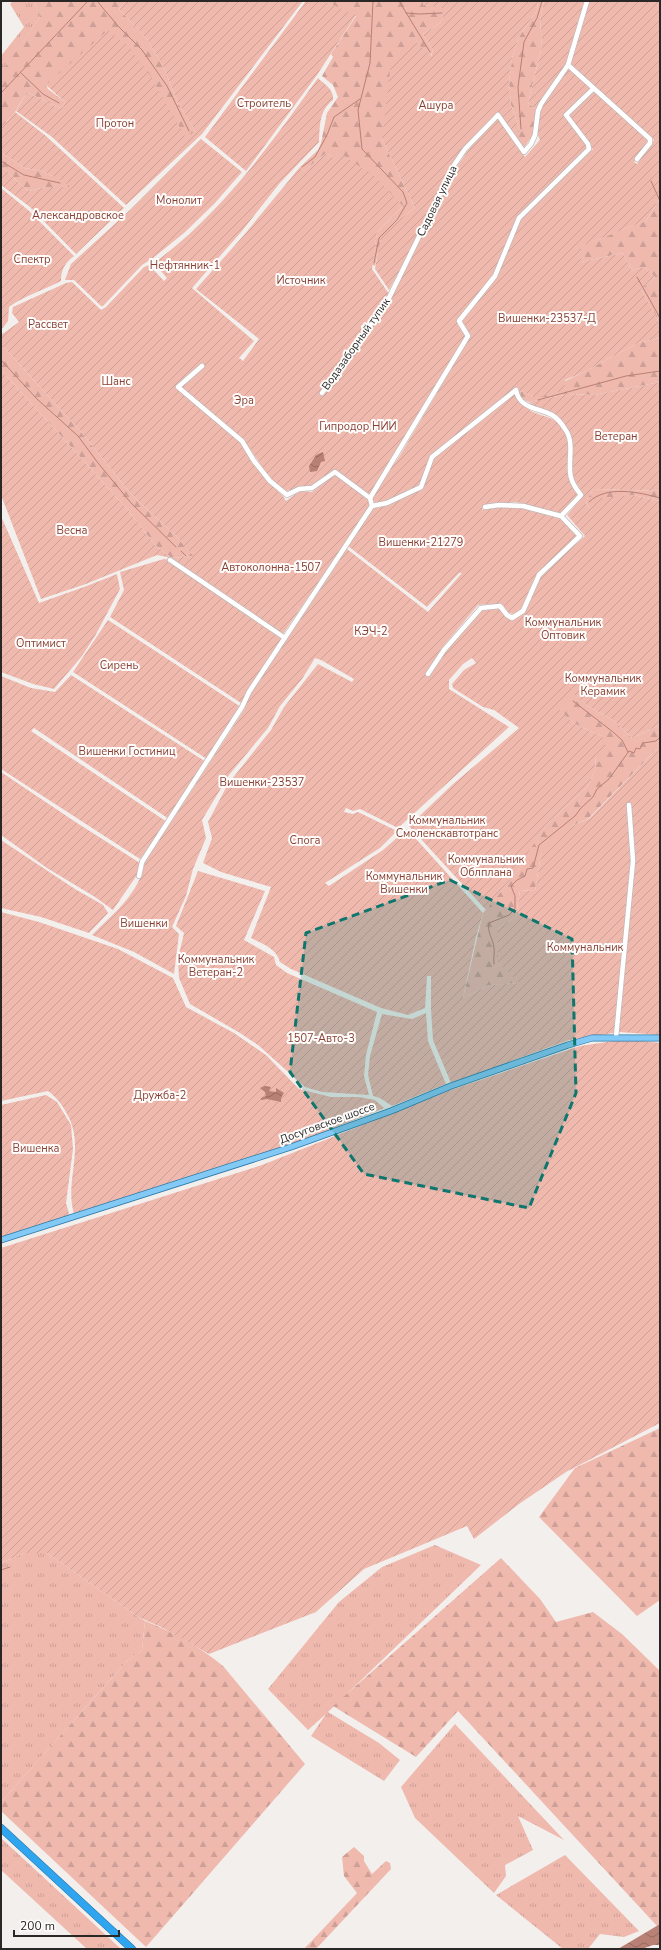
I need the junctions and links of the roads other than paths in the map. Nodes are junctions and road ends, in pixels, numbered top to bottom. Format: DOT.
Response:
graph roads {
  1 [pos="587,1"];
  2 [pos="568,65"];
  3 [pos="593,89"];
  4 [pos="637,159"];
  5 [pos="391,294"];
  6 [pos="202,366"];
  7 [pos="322,393"];
  8 [pos="370,498"];
  9 [pos="372,506"];
  10 [pos="485,507"];
  11 [pos="561,516"];
  12 [pos="170,560"];
  13 [pos="285,638"];
  14 [pos="428,674"];
  15 [pos="629,806"];
  16 [pos="139,876"];
  17 [pos="616,1037"];
  18 [pos="660,1038"];
  19 [pos="1,1240"];
  20 [pos="1,1828"];
  21 [pos="132,1949"];
  1 -- 2 [label="street"];
  2 -- 3 [label="street"];
  2 -- 5 [label="street, Садовая улица"];
  3 -- 4 [label="street"];
  3 -- 8 [label="street"];
  5 -- 7 [label="street, Водазаборный тупик"];
  6 -- 8 [label="street"];
  8 -- 9 [label="street"];
  9 -- 11 [label="street"];
  9 -- 13 [label="street"];
  10 -- 11 [label="street"];
  11 -- 14 [label="street"];
  12 -- 13 [label="street"];
  13 -- 16 [label="street"];
  15 -- 17 [label="street"];
  17 -- 18 [label="main road, Досуговское шоссе"];
  17 -- 19 [label="main road, Досуговское шоссе"];
  20 -- 21 [label="highway"];
}
